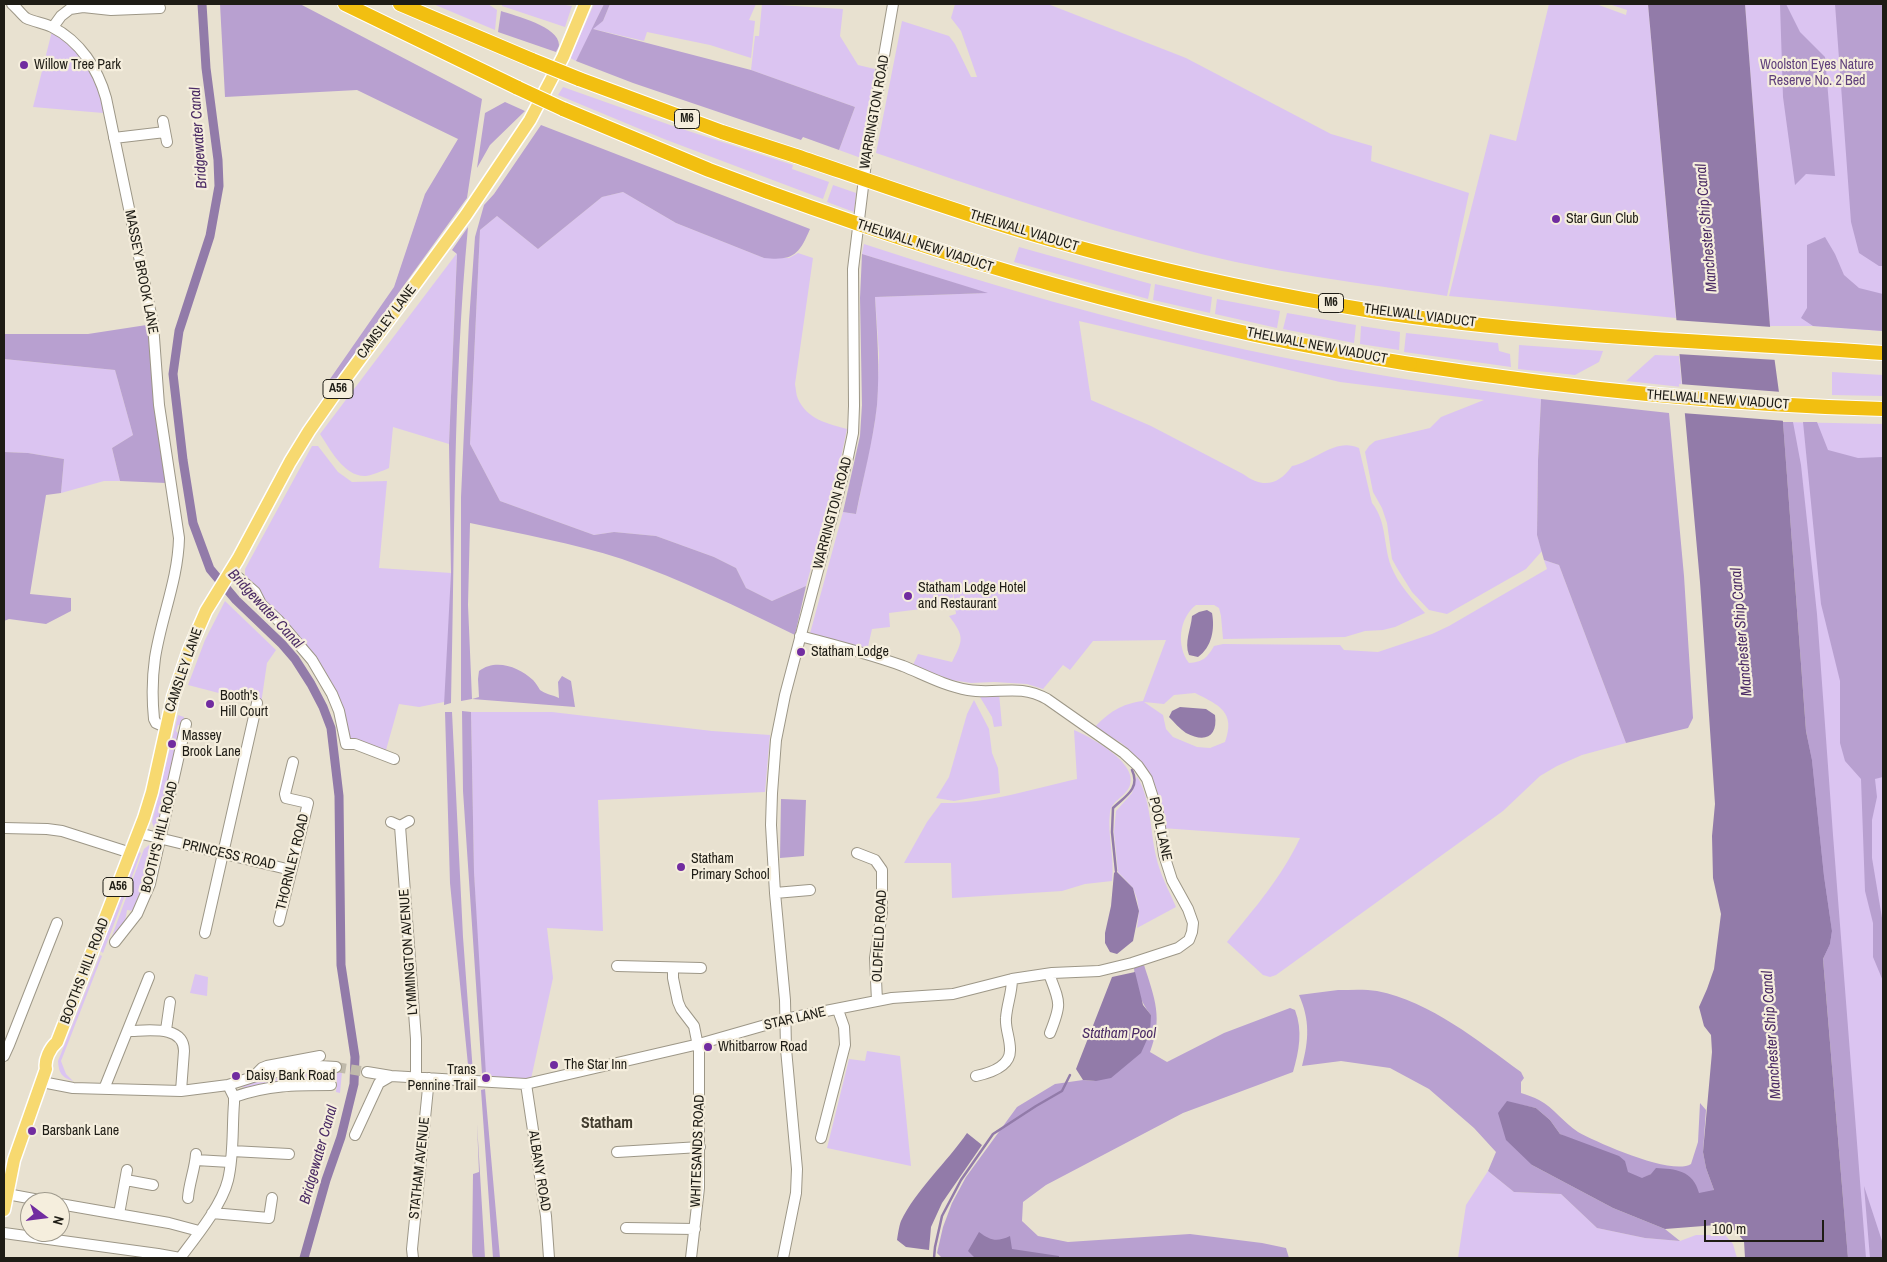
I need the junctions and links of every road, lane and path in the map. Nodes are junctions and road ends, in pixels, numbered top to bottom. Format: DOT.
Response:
graph roads {
  1 [pos="12,4"];
  2 [pos="345,4"];
  3 [pos="400,4"];
  4 [pos="585,4"];
  5 [pos="893,4"];
  6 [pos="160,8"];
  7 [pos="53,28"];
  8 [pos="163,121"];
  9 [pos="114,138"];
  10 [pos="1883,353"];
  11 [pos="1883,408"];
  12 [pos="230,572"];
  13 [pos="800,636"];
  14 [pos="257,703"];
  15 [pos="186,724"];
  16 [pos="165,727"];
  17 [pos="394,759"];
  18 [pos="294,762"];
  19 [pos="400,823"];
  20 [pos="4,828"];
  21 [pos="138,834"];
  22 [pos="160,839"];
  23 [pos="857,853"];
  24 [pos="131,854"];
  25 [pos="224,854"];
  26 [pos="291,870"];
  27 [pos="810,890"];
  28 [pos="775,893"];
  29 [pos="279,921"];
  30 [pos="57,923"];
  31 [pos="205,933"];
  32 [pos="115,942"];
  33 [pos="617,966"];
  34 [pos="673,968"];
  35 [pos="701,968"];
  36 [pos="1049,974"];
  37 [pos="149,977"];
  38 [pos="1012,979"];
  39 [pos="877,1001"];
  40 [pos="170,1002"];
  41 [pos="838,1010"];
  42 [pos="786,1019"];
  43 [pos="166,1030"];
  44 [pos="128,1031"];
  45 [pos="1050,1033"];
  46 [pos="699,1044"];
  47 [pos="4,1056"];
  48 [pos="320,1056"];
  49 [pos="336,1067"];
  50 [pos="367,1072"];
  51 [pos="391,1076"];
  52 [pos="976,1076"];
  53 [pos="253,1077"];
  54 [pos="416,1077"];
  55 [pos="429,1078"];
  56 [pos="42,1082"];
  57 [pos="526,1084"];
  58 [pos="228,1085"];
  59 [pos="332,1085"];
  60 [pos="104,1089"];
  61 [pos="180,1091"];
  62 [pos="234,1097"];
  63 [pos="355,1135"];
  64 [pos="821,1138"];
  65 [pos="700,1147"];
  66 [pos="232,1151"];
  67 [pos="617,1152"];
  68 [pos="289,1154"];
  69 [pos="230,1162"];
  70 [pos="153,1185"];
  71 [pos="7,1194"];
  72 [pos="20,1196"];
  73 [pos="188,1198"];
  74 [pos="272,1198"];
  75 [pos="70,1206"];
  76 [pos="4,1210"];
  77 [pos="212,1213"];
  78 [pos="119,1214"];
  79 [pos="626,1228"];
  80 [pos="695,1229"];
  81 [pos="199,1230"];
  82 [pos="4,1233"];
  83 [pos="180,1258"];
  84 [pos="413,1258"];
  85 [pos="549,1258"];
  86 [pos="691,1258"];
  87 [pos="783,1258"];
  1 -- 7 [label="street, MASSEY BROOK LANE"];
  2 -- 11 [label="highway, THELWALL NEW VIADUCT, bridge"];
  3 -- 10 [label="highway, THELWALL VIADUCT / M6, bridge"];
  4 -- 12 [label="main road, CAMSLEY LANE / A56"];
  5 -- 13 [label="street, WARRINGTON ROAD"];
  6 -- 7 [label="street"];
  7 -- 9 [label="street, MASSEY BROOK LANE"];
  8 -- 9 [label="street"];
  9 -- 16 [label="street, MASSEY BROOK LANE"];
  12 -- 16 [label="main road, CAMSLEY LANE / A56"];
  12 -- 17 [label="street"];
  13 -- 28 [label="street, WARRINGTON ROAD"];
  13 -- 36 [label="street, POOL LANE"];
  14 -- 25 [label="street"];
  15 -- 22 [label="street, BOOTH'S HILL ROAD"];
  16 -- 21 [label="main road, BOOTHS HILL ROAD / A56"];
  18 -- 26 [label="street, THORNLEY ROAD"];
  19 -- 54 [label="street, LYMMINGTON AVENUE"];
  20 -- 24 [label="street"];
  21 -- 22 [label="street, PRINCESS ROAD"];
  21 -- 24 [label="main road, BOOTHS HILL ROAD / A56"];
  22 -- 25 [label="street, PRINCESS ROAD"];
  22 -- 32 [label="street, BOOTH'S HILL ROAD"];
  23 -- 39 [label="street, OLDFIELD ROAD"];
  24 -- 56 [label="main road, BOOTHS HILL ROAD / A56"];
  25 -- 26 [label="street, PRINCESS ROAD"];
  25 -- 31 [label="street"];
  26 -- 29 [label="street, THORNLEY ROAD"];
  27 -- 28 [label="street"];
  28 -- 42 [label="street, WARRINGTON ROAD"];
  30 -- 47 [label="street"];
  33 -- 34 [label="street"];
  34 -- 35 [label="street"];
  34 -- 46 [label="street"];
  36 -- 38 [label="street, POOL LANE"];
  36 -- 45 [label="street"];
  37 -- 44 [label="street"];
  38 -- 39 [label="street, POOL LANE"];
  38 -- 52 [label="street"];
  39 -- 41 [label="street, STAR LANE"];
  40 -- 43 [label="street"];
  41 -- 42 [label="street, STAR LANE"];
  41 -- 64 [label="street"];
  42 -- 46 [label="street, STAR LANE"];
  42 -- 87 [label="street"];
  43 -- 44 [label="street"];
  43 -- 61 [label="street"];
  44 -- 60 [label="street"];
  46 -- 57 [label="street, STAR LANE"];
  46 -- 65 [label="street, WHITESANDS ROAD"];
  48 -- 53 [label="street"];
  49 -- 53 [label="street"];
  50 -- 51 [label="street"];
  51 -- 54 [label="street"];
  51 -- 63 [label="street"];
  53 -- 58 [label="street"];
  54 -- 55 [label="street"];
  55 -- 57 [label="street, STAR LANE"];
  55 -- 84 [label="street, STATHAM AVENUE"];
  56 -- 60 [label="street"];
  56 -- 71 [label="main road, BOOTHS HILL ROAD / A56"];
  57 -- 85 [label="street, ALBANY ROAD"];
  58 -- 61 [label="street"];
  58 -- 62 [label="street"];
  59 -- 62 [label="street"];
  60 -- 61 [label="street"];
  62 -- 66 [label="street"];
  65 -- 67 [label="street"];
  65 -- 80 [label="street, WHITESANDS ROAD"];
  66 -- 68 [label="street"];
  66 -- 69 [label="street"];
  69 -- 73 [label="street"];
  69 -- 77 [label="street"];
  70 -- 78 [label="street"];
  71 -- 72 [label="street"];
  71 -- 76 [label="main road, BOOTHS HILL ROAD / A56"];
  74 -- 77 [label="street"];
  75 -- 78 [label="street"];
  77 -- 81 [label="street"];
  78 -- 81 [label="street"];
  79 -- 80 [label="street"];
  80 -- 86 [label="street, WHITESANDS ROAD"];
  81 -- 83 [label="street"];
  82 -- 83 [label="street"];
}
